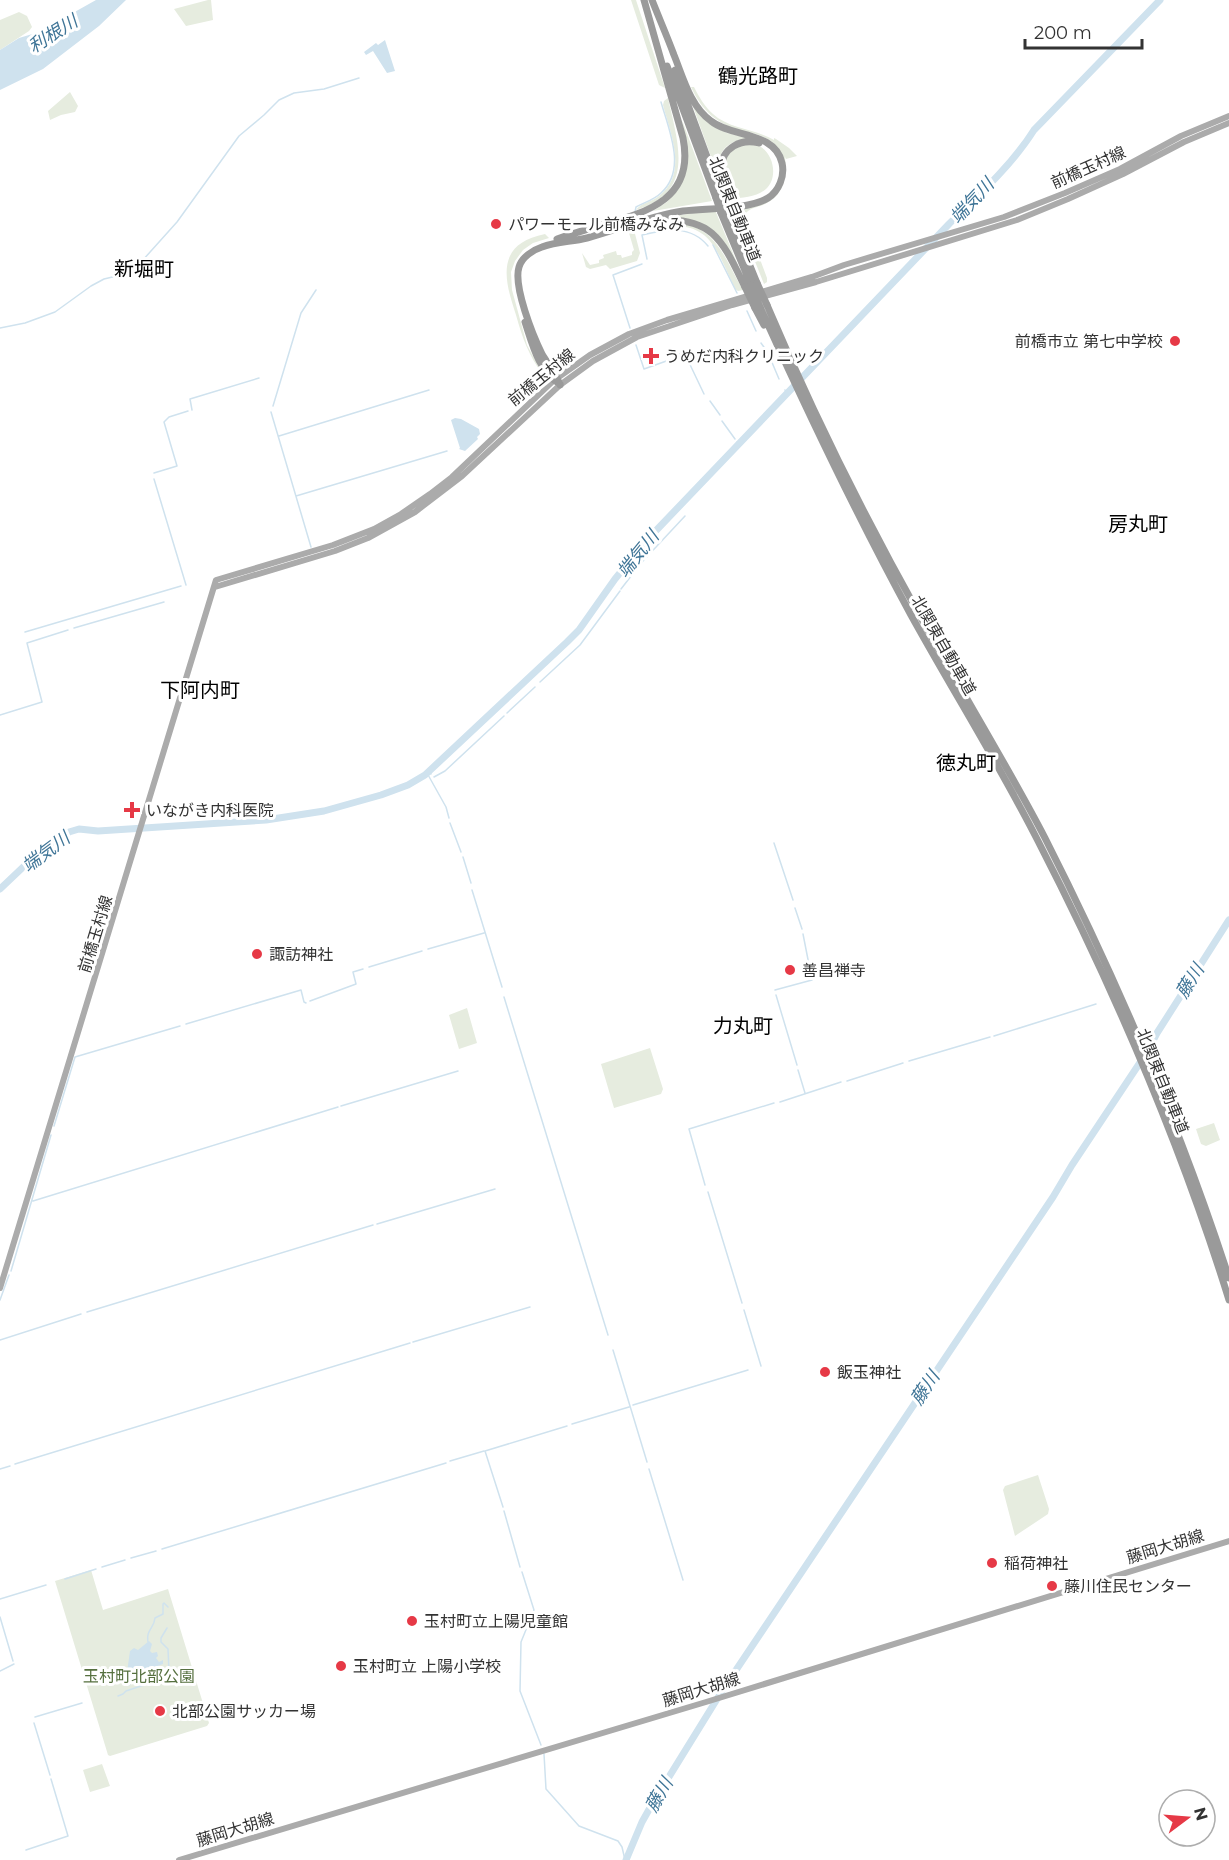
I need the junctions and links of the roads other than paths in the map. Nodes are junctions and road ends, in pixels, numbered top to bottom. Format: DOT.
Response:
graph roads {
  1 [pos="644,0"];
  2 [pos="651,0"];
  3 [pos="674,77"];
  4 [pos="681,96"];
  5 [pos="1229,116"];
  6 [pos="1229,123"];
  7 [pos="721,197"];
  8 [pos="624,219"];
  9 [pos="630,225"];
  10 [pos="954,236"];
  11 [pos="751,285"];
  12 [pos="761,307"];
  13 [pos="792,376"];
  14 [pos="557,381"];
  15 [pos="805,396"];
  16 [pos="1148,1069"];
  17 [pos="1229,1278"];
  18 [pos="0,1288"];
  19 [pos="1229,1300"];
  20 [pos="1229,1541"];
  21 [pos="179,1860"];
  1 -- 3 [label="highway"];
  2 -- 3 [label="highway"];
  3 -- 4 [label="highway"];
  3 -- 4 [label="highway"];
  4 -- 7 [label="highway, 北関東自動車道"];
  4 -- 8 [label="highway"];
  4 -- 9 [label="highway"];
  5 -- 10 [label="main road, 前橋玉村線"];
  6 -- 10 [label="main road, 前橋玉村線"];
  7 -- 8 [label="highway"];
  7 -- 11 [label="highway, 北関東自動車道, bridge"];
  8 -- 14 [label="highway"];
  9 -- 11 [label="highway"];
  9 -- 14 [label="highway"];
  10 -- 14 [label="main road, 前橋玉村線"];
  10 -- 14 [label="main road, 前橋玉村線"];
  11 -- 12 [label="highway, bridge"];
  11 -- 12 [label="highway, 北関東自動車道, bridge"];
  12 -- 13 [label="highway"];
  12 -- 13 [label="highway, 北関東自動車道"];
  13 -- 15 [label="highway, 北関東自動車道"];
  13 -- 15 [label="highway, 北関東自動車道"];
  14 -- 18 [label="main road, 前橋玉村線"];
  15 -- 16 [label="highway, 北関東自動車道"];
  16 -- 17 [label="highway, 北関東自動車道"];
  16 -- 19 [label="highway, 北関東自動車道"];
  20 -- 21 [label="main road, 藤岡大胡線"];
}
